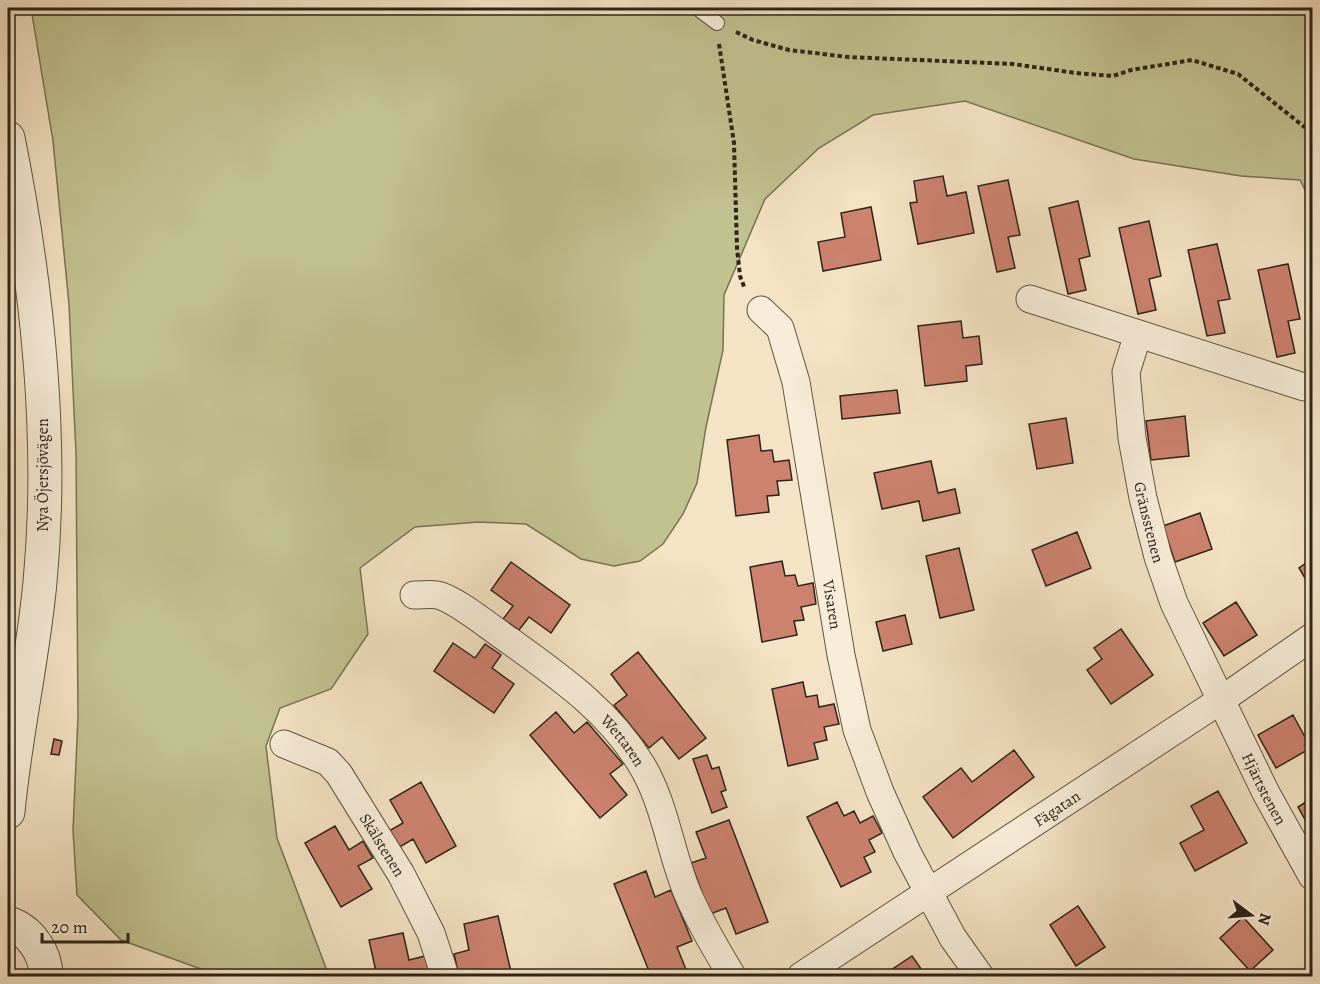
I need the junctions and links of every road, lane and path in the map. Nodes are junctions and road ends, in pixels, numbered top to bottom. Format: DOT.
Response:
graph roads {
  1 [pos="697,8"];
  2 [pos="717,22"];
  3 [pos="1312,133"];
  4 [pos="8,138"];
  5 [pos="1030,299"];
  6 [pos="761,310"];
  7 [pos="1138,334"];
  8 [pos="1304,387"];
  9 [pos="414,595"];
  10 [pos="1312,637"];
  11 [pos="1221,700"];
  12 [pos="285,744"];
  13 [pos="8,812"];
  14 [pos="1312,876"];
  15 [pos="928,893"];
  16 [pos="8,923"];
  17 [pos="46,976"];
  18 [pos="445,976"];
  19 [pos="732,976"];
  20 [pos="801,976"];
  21 [pos="980,976"];
  1 -- 2 [label="lane"];
  2 -- 3 [label="path"];
  2 -- 6 [label="path"];
  4 -- 13 [label="street, Nya Öjersjövägen"];
  5 -- 7 [label="street"];
  6 -- 15 [label="street, Visaren"];
  7 -- 8 [label="street"];
  7 -- 11 [label="street, Gränsstenen"];
  9 -- 19 [label="street, Wettaren"];
  10 -- 11 [label="street, Fägatan"];
  11 -- 14 [label="street, Hjärtstenen"];
  11 -- 15 [label="street, Fägatan"];
  12 -- 18 [label="street, Skälstenen"];
  15 -- 20 [label="street, Fägatan"];
  15 -- 21 [label="street, Visaren"];
  16 -- 17 [label="street"];
}
